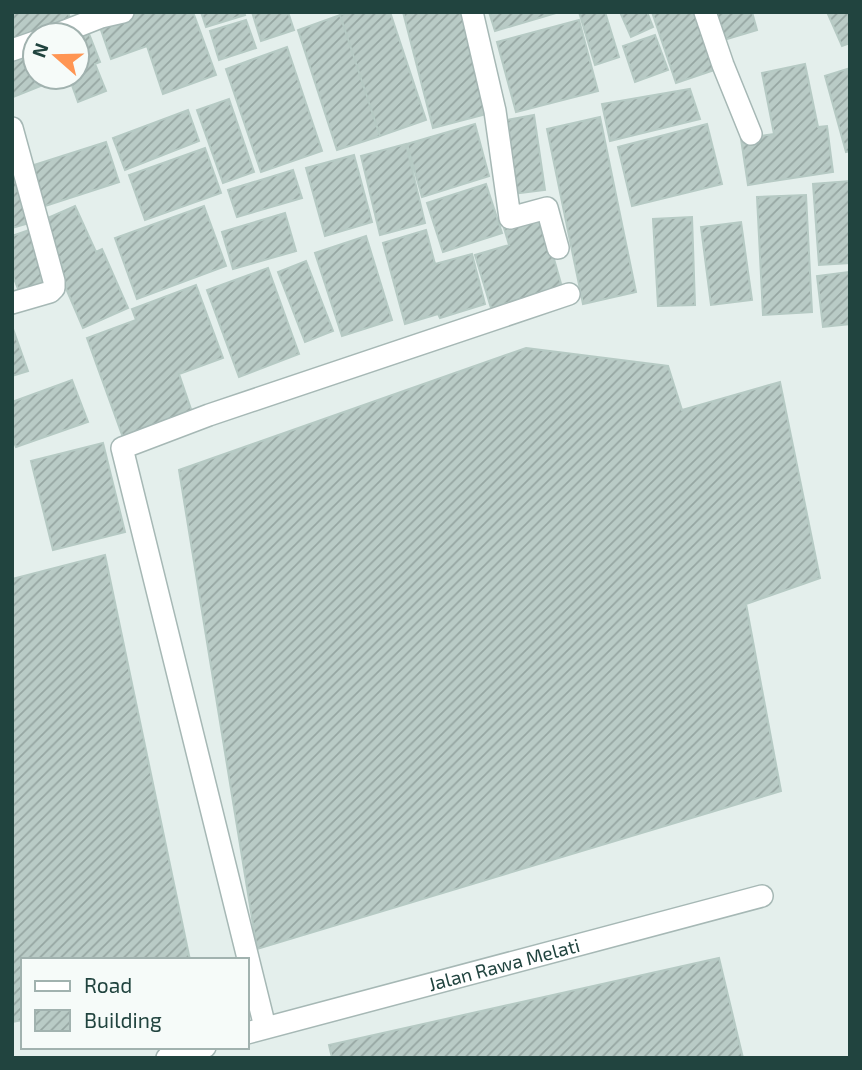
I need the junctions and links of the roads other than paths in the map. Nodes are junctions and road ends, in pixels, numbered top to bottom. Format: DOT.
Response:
graph roads {
  1 [pos="122,12"];
  2 [pos="472,12"];
  3 [pos="705,12"];
  4 [pos="91,21"];
  5 [pos="12,128"];
  6 [pos="751,134"];
  7 [pos="558,248"];
  8 [pos="569,294"];
  9 [pos="12,303"];
  10 [pos="762,896"];
  11 [pos="239,958"];
  12 [pos="248,995"];
  13 [pos="256,1030"];
  14 [pos="197,1052"];
  15 [pos="167,1058"];
  1 -- 4 [label="street"];
  2 -- 7 [label="street"];
  3 -- 6 [label="street"];
  5 -- 9 [label="street"];
  8 -- 11 [label="street"];
  10 -- 13 [label="street, Jalan Rawa Melati"];
  12 -- 13 [label="street"];
  14 -- 15 [label="street"];
}
